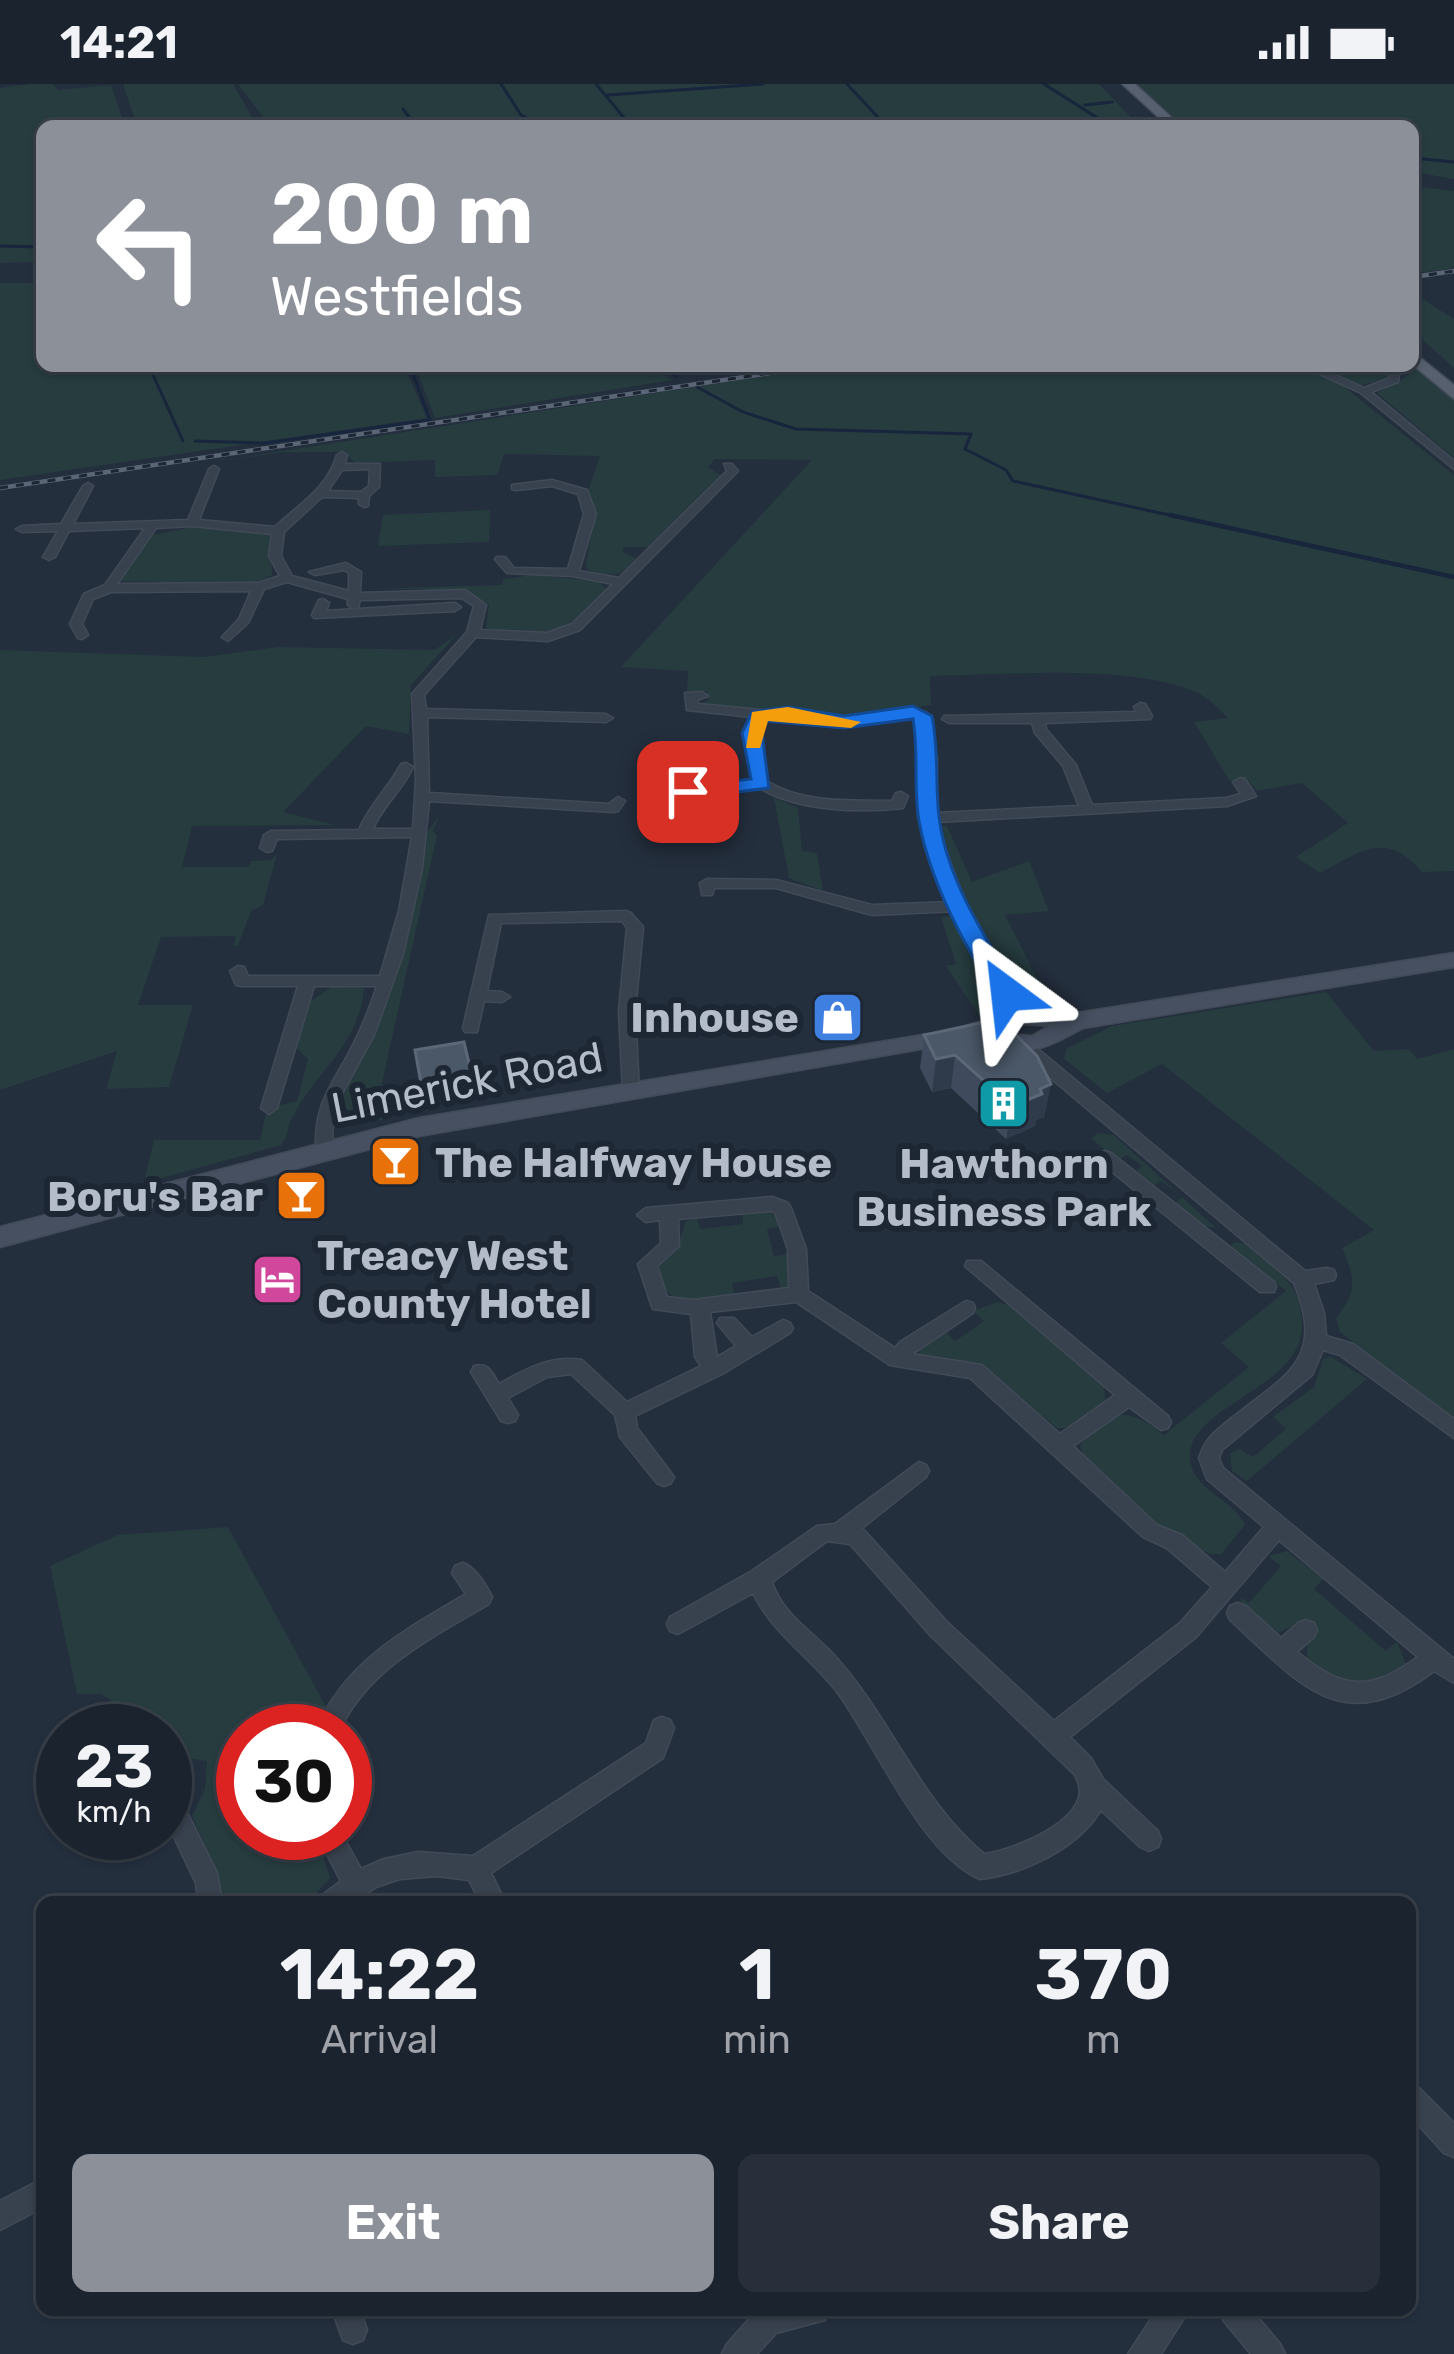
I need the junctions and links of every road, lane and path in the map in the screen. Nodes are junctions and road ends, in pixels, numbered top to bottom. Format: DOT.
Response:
graph roads {
  1 [pos="1116,84"];
  2 [pos="1128,84"];
  3 [pos="1155,120"];
  4 [pos="1168,120"];
  5 [pos="1419,343"];
  6 [pos="1419,362"];
  7 [pos="1321,372"];
  8 [pos="1395,372"];
  9 [pos="1454,374"];
  10 [pos="1364,391"];
  11 [pos="1454,394"];
  12 [pos="728,466"];
  13 [pos="1454,466"];
  14 [pos="214,469"];
  15 [pos="88,486"];
  16 [pos="516,487"];
  17 [pos="319,494"];
  18 [pos="193,523"];
  19 [pos="68,527"];
  20 [pos="151,527"];
  21 [pos="22,530"];
  22 [pos="278,531"];
  23 [pos="631,551"];
  24 [pos="652,555"];
  25 [pos="49,557"];
  26 [pos="501,559"];
  27 [pos="315,572"];
  28 [pos="573,573"];
  29 [pos="287,578"];
  30 [pos="623,583"];
  31 [pos="259,587"];
  32 [pos="109,588"];
  33 [pos="356,597"];
  34 [pos="323,603"];
  35 [pos="455,607"];
  36 [pos="350,615"];
  37 [pos="473,633"];
  38 [pos="82,635"];
  39 [pos="228,637"];
  40 [pos="702,696"];
  41 [pos="1140,707"];
  42 [pos="420,713"];
  43 [pos="759,716"];
  44 [pos="606,718"];
  45 [pos="949,718"];
  46 [pos="1038,718"];
  47 [pos="406,767"];
  48 [pos="1240,782"];
  49 [pos="650,784"];
  50 [pos="762,784"];
  51 [pos="901,796"];
  52 [pos="426,797"];
  53 [pos="618,801"];
  54 [pos="1086,807"];
  55 [pos="929,818"];
  56 [pos="365,832"];
  57 [pos="419,833"];
  58 [pos="267,848"];
  59 [pos="707,892"];
  60 [pos="957,906"];
  61 [pos="1454,959"];
  62 [pos="238,971"];
  63 [pos="384,981"];
  64 [pos="307,982"];
  65 [pos="476,996"];
  66 [pos="502,997"];
  67 [pos="1024,1026"];
  68 [pos="471,1028"];
  69 [pos="631,1093"];
  70 [pos="269,1108"];
  71 [pos="325,1151"];
  72 [pos="1106,1157"];
  73 [pos="670,1213"];
  74 [pos="646,1215"];
  75 [pos="1246,1229"];
  76 [pos="0,1237"];
  77 [pos="1217,1245"];
  78 [pos="974,1266"];
  79 [pos="1327,1275"];
  80 [pos="1302,1279"];
  81 [pos="997,1287"];
  82 [pos="1268,1287"];
  83 [pos="800,1294"];
  84 [pos="700,1306"];
  85 [pos="727,1322"];
  86 [pos="783,1328"];
  87 [pos="1317,1341"];
  88 [pos="750,1348"];
  89 [pos="897,1360"];
  90 [pos="715,1368"];
  91 [pos="482,1372"];
  92 [pos="496,1395"];
  93 [pos="1129,1396"];
  94 [pos="625,1412"];
  95 [pos="508,1414"];
  96 [pos="1161,1422"];
  97 [pos="1454,1430"];
  98 [pos="1059,1445"];
  99 [pos="919,1471"];
  100 [pos="664,1477"];
  101 [pos="1278,1526"];
  102 [pos="843,1530"];
  103 [pos="463,1573"];
  104 [pos="760,1578"];
  105 [pos="1226,1586"];
  106 [pos="1238,1613"];
  107 [pos="678,1624"];
  108 [pos="1306,1630"];
  109 [pos="1282,1652"];
  110 [pos="1435,1657"];
  111 [pos="1454,1673"];
  112 [pos="339,1704"];
  113 [pos="662,1728"];
  114 [pos="1053,1736"];
  115 [pos="1094,1787"];
  116 [pos="1149,1840"];
  117 [pos="192,1849"];
  118 [pos="343,1860"];
  119 [pos="476,1869"];
  120 [pos="355,1883"];
  121 [pos="209,1896"];
  122 [pos="341,1896"];
  123 [pos="491,1896"];
  124 [pos="1416,2103"];
  125 [pos="1454,2143"];
  126 [pos="36,2196"];
  127 [pos="0,2216"];
  128 [pos="763,2316"];
  129 [pos="1238,2316"];
  130 [pos="1169,2318"];
  131 [pos="737,2354"];
  132 [pos="1143,2354"];
  133 [pos="1270,2354"];
  1 -- 3 [label="main road"];
  2 -- 4 [label="main road"];
  5 -- 9 [label="main road"];
  6 -- 11 [label="main road"];
  7 -- 10 [label="street"];
  8 -- 10 [label="street"];
  10 -- 13 [label="street"];
  12 -- 24 [label="street"];
  14 -- 18 [label="street"];
  15 -- 19 [label="street"];
  16 -- 28 [label="street"];
  17 -- 17 [label="street"];
  17 -- 22 [label="street"];
  18 -- 20 [label="street"];
  18 -- 22 [label="street"];
  19 -- 20 [label="street"];
  19 -- 21 [label="street"];
  19 -- 25 [label="street"];
  20 -- 32 [label="street"];
  22 -- 29 [label="street"];
  23 -- 24 [label="street"];
  24 -- 30 [label="street"];
  26 -- 28 [label="street"];
  27 -- 33 [label="street"];
  28 -- 30 [label="street"];
  29 -- 31 [label="street"];
  29 -- 33 [label="street"];
  30 -- 37 [label="street"];
  31 -- 32 [label="street"];
  31 -- 39 [label="street"];
  32 -- 38 [label="street"];
  33 -- 36 [label="street"];
  33 -- 37 [label="street"];
  34 -- 36 [label="street"];
  35 -- 36 [label="street"];
  37 -- 42 [label="street"];
  40 -- 43 [label="street"];
  41 -- 46 [label="street"];
  42 -- 44 [label="street"];
  42 -- 52 [label="street"];
  43 -- 50 [label="street"];
  43 -- 55 [label="street"];
  45 -- 46 [label="street"];
  46 -- 54 [label="street"];
  47 -- 56 [label="street"];
  48 -- 54 [label="street"];
  49 -- 50 [label="street"];
  50 -- 51 [label="street"];
  52 -- 53 [label="street"];
  52 -- 57 [label="street"];
  54 -- 55 [label="street"];
  55 -- 60 [label="street"];
  56 -- 57 [label="street"];
  56 -- 58 [label="street"];
  57 -- 63 [label="street"];
  59 -- 60 [label="street"];
  60 -- 67 [label="street"];
  61 -- 67 [label="main road"];
  62 -- 64 [label="street"];
  63 -- 64 [label="street"];
  63 -- 71 [label="street"];
  64 -- 70 [label="street"];
  65 -- 66 [label="street"];
  65 -- 68 [label="street"];
  65 -- 69 [label="street"];
  67 -- 69 [label="main road, Limerick Road"];
  67 -- 75 [label="street"];
  69 -- 71 [label="main road, Limerick Road"];
  71 -- 76 [label="main road, Limerick Road"];
  72 -- 77 [label="street"];
  73 -- 74 [label="street"];
  73 -- 83 [label="street"];
  73 -- 84 [label="street"];
  75 -- 77 [label="street"];
  75 -- 80 [label="street"];
  77 -- 82 [label="street"];
  78 -- 81 [label="street"];
  79 -- 80 [label="street"];
  80 -- 87 [label="street"];
  81 -- 89 [label="street"];
  81 -- 93 [label="street"];
  83 -- 84 [label="street"];
  83 -- 89 [label="street"];
  84 -- 90 [label="street"];
  85 -- 88 [label="street"];
  86 -- 88 [label="street"];
  87 -- 97 [label="street"];
  87 -- 101 [label="street"];
  88 -- 90 [label="street"];
  89 -- 98 [label="street"];
  90 -- 94 [label="street"];
  91 -- 92 [label="street"];
  92 -- 94 [label="street"];
  92 -- 95 [label="street"];
  93 -- 96 [label="street"];
  93 -- 98 [label="street"];
  94 -- 100 [label="street"];
  98 -- 105 [label="street"];
  99 -- 102 [label="street"];
  101 -- 105 [label="street"];
  101 -- 110 [label="street"];
  102 -- 104 [label="street"];
  102 -- 114 [label="street"];
  103 -- 112 [label="street"];
  104 -- 107 [label="street"];
  104 -- 115 [label="street"];
  105 -- 114 [label="street"];
  106 -- 109 [label="street"];
  108 -- 109 [label="street"];
  109 -- 110 [label="street"];
  110 -- 111 [label="street"];
  113 -- 119 [label="street"];
  114 -- 115 [label="street"];
  115 -- 116 [label="street"];
  117 -- 121 [label="street"];
  118 -- 120 [label="street"];
  119 -- 120 [label="street"];
  119 -- 123 [label="street"];
  120 -- 122 [label="street"];
  124 -- 125 [label="street"];
  126 -- 127 [label="street"];
  128 -- 131 [label="street"];
  129 -- 133 [label="street"];
  130 -- 132 [label="street"];
}
